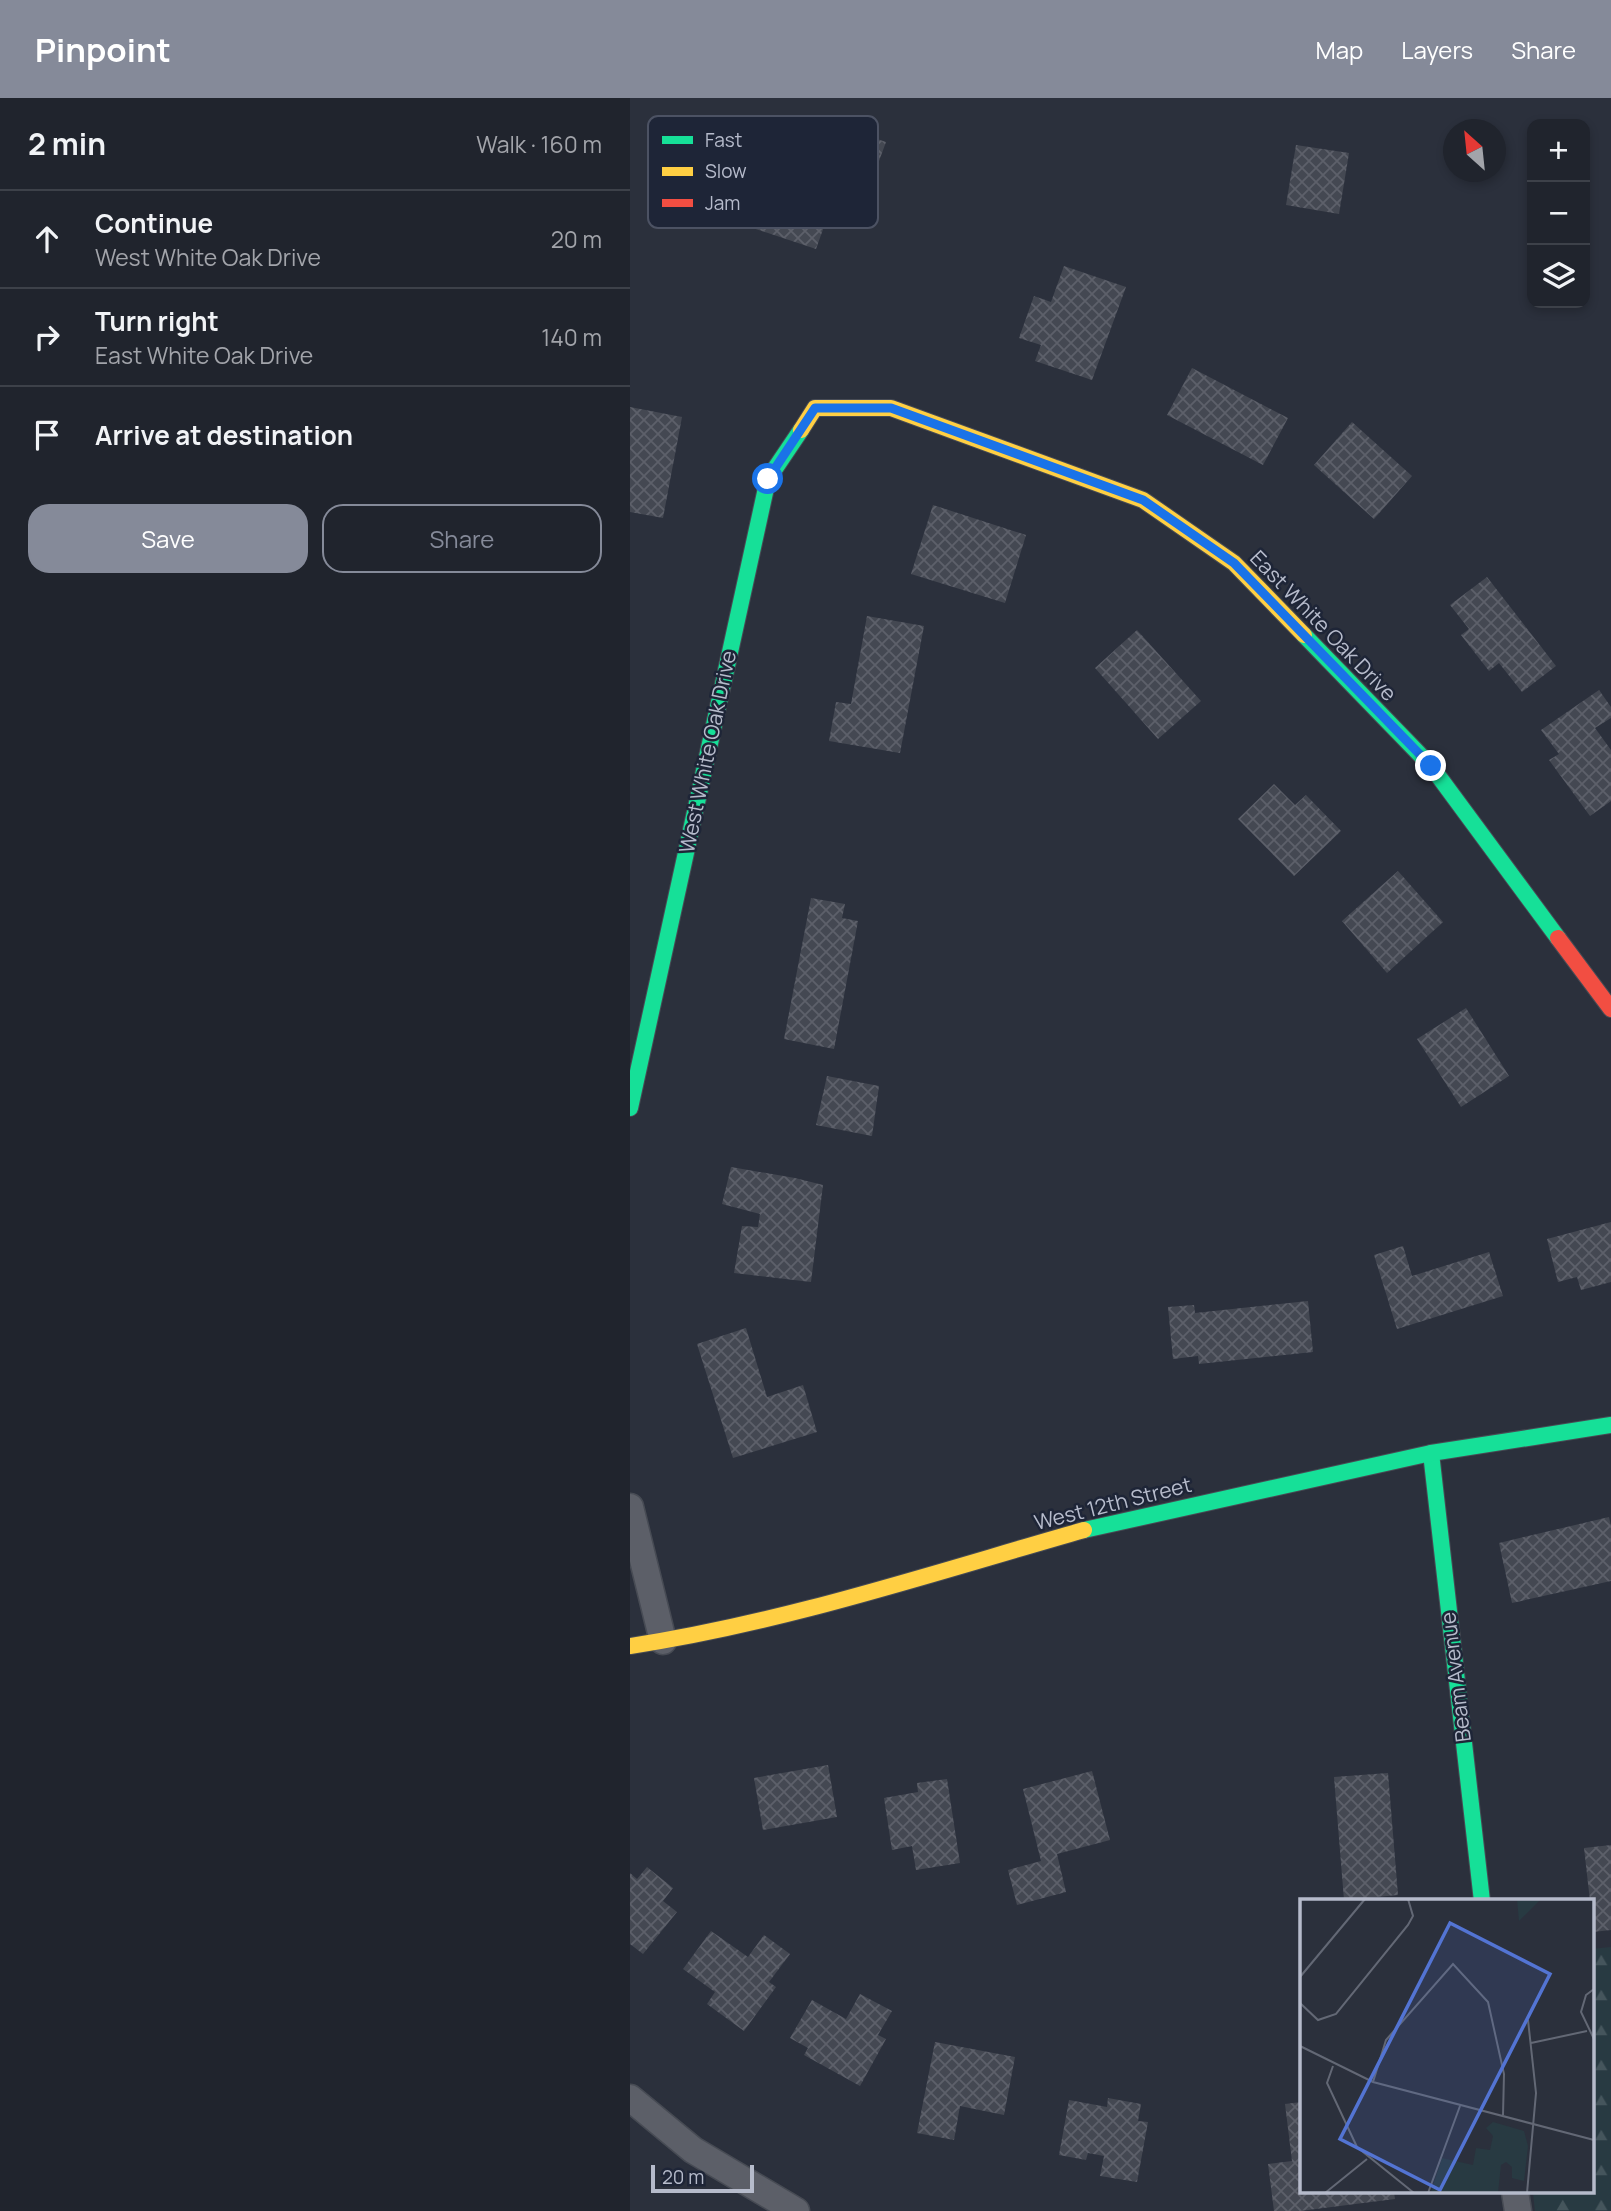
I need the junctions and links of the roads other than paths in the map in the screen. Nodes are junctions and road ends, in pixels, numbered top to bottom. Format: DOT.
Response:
graph roads {
  1 [pos="815,408"];
  2 [pos="1611,1009"];
  3 [pos="630,1108"];
  4 [pos="1611,1425"];
  5 [pos="1431,1453"];
  6 [pos="630,1507"];
  7 [pos="663,1641"];
  8 [pos="630,1646"];
  9 [pos="1482,1899"];
  10 [pos="630,2098"];
  11 [pos="796,2211"];
  1 -- 2 [label="street, East White Oak Drive"];
  1 -- 3 [label="street, West White Oak Drive"];
  4 -- 5 [label="street, West 12th Street"];
  5 -- 7 [label="street, West 12th Street"];
  5 -- 9 [label="street, Beam Avenue"];
  6 -- 7 [label="street"];
  7 -- 8 [label="street, West 12th Street"];
  10 -- 11 [label="street"];
}
